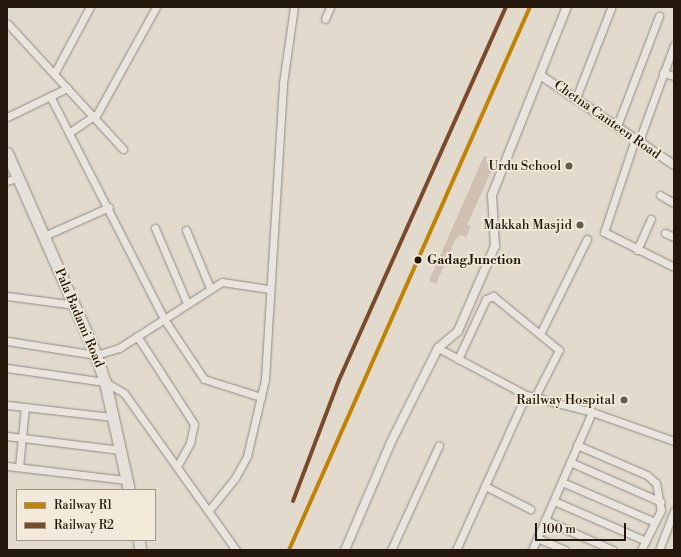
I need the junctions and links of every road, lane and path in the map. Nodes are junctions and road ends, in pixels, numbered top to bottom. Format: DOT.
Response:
graph roads {
  1 [pos="90,7"];
  2 [pos="156,7"];
  3 [pos="294,7"];
  4 [pos="330,7"];
  5 [pos="567,7"];
  6 [pos="611,8"];
  7 [pos="659,16"];
  8 [pos="325,18"];
  9 [pos="8,24"];
  10 [pos="674,45"];
  11 [pos="664,73"];
  12 [pos="54,74"];
  13 [pos="540,75"];
  14 [pos="674,76"];
  15 [pos="67,88"];
  16 [pos="50,96"];
  17 [pos="576,98"];
  18 [pos="7,117"];
  19 [pos="94,118"];
  20 [pos="617,126"];
  21 [pos="70,132"];
  22 [pos="637,140"];
  23 [pos="123,149"];
  24 [pos="7,154"];
  25 [pos="674,165"];
  26 [pos="12,180"];
  27 [pos="660,195"];
  28 [pos="674,203"];
  29 [pos="109,207"];
  30 [pos="651,219"];
  31 [pos="155,228"];
  32 [pos="186,230"];
  33 [pos="665,233"];
  34 [pos="44,236"];
  35 [pos="674,237"];
  36 [pos="587,239"];
  37 [pos="637,250"];
  38 [pos="674,267"];
  39 [pos="210,288"];
  40 [pos="269,289"];
  41 [pos="7,296"];
  42 [pos="187,303"];
  43 [pos="75,305"];
  44 [pos="164,319"];
  45 [pos="540,334"];
  46 [pos="138,336"];
  47 [pos="7,341"];
  48 [pos="438,348"];
  49 [pos="96,355"];
  50 [pos="458,359"];
  51 [pos="7,368"];
  52 [pos="106,382"];
  53 [pos="526,395"];
  54 [pos="261,397"];
  55 [pos="535,397"];
  56 [pos="7,405"];
  57 [pos="25,407"];
  58 [pos="592,412"];
  59 [pos="113,416"];
  60 [pos="7,436"];
  61 [pos="22,438"];
  62 [pos="674,441"];
  63 [pos="439,445"];
  64 [pos="577,445"];
  65 [pos="120,450"];
  66 [pos="570,462"];
  67 [pos="178,465"];
  68 [pos="7,466"];
  69 [pos="19,467"];
  70 [pos="562,482"];
  71 [pos="128,485"];
  72 [pos="485,486"];
  73 [pos="554,501"];
  74 [pos="661,502"];
  75 [pos="210,509"];
  76 [pos="530,509"];
  77 [pos="674,511"];
  78 [pos="545,520"];
  79 [pos="672,520"];
  80 [pos="655,522"];
  81 [pos="537,538"];
  82 [pos="646,541"];
  83 [pos="236,550"];
  84 [pos="345,550"];
  85 [pos="391,550"];
  86 [pos="456,550"];
  87 [pos="532,550"];
  88 [pos="565,550"];
  89 [pos="613,550"];
  90 [pos="641,550"];
  91 [pos="659,550"];
  1 -- 12 [label="street"];
  2 -- 19 [label="street"];
  3 -- 40 [label="street"];
  4 -- 8 [label="street"];
  5 -- 13 [label="street"];
  6 -- 17 [label="street"];
  7 -- 20 [label="street"];
  9 -- 12 [label="street"];
  10 -- 11 [label="street"];
  11 -- 14 [label="street"];
  11 -- 22 [label="street"];
  12 -- 15 [label="street"];
  13 -- 17 [label="street, Chetna Canteen Road"];
  13 -- 48 [label="street"];
  15 -- 16 [label="street"];
  15 -- 19 [label="street"];
  16 -- 18 [label="street"];
  16 -- 21 [label="street"];
  17 -- 20 [label="street, Chetna Canteen Road"];
  19 -- 21 [label="street"];
  19 -- 23 [label="street"];
  20 -- 22 [label="street, Chetna Canteen Road"];
  21 -- 29 [label="street"];
  22 -- 25 [label="street, Chetna Canteen Road"];
  22 -- 37 [label="street"];
  24 -- 26 [label="main road, Pala Badami Road"];
  26 -- 34 [label="main road, Pala Badami Road"];
  27 -- 28 [label="street"];
  29 -- 34 [label="street"];
  29 -- 44 [label="street"];
  30 -- 37 [label="street"];
  31 -- 42 [label="street"];
  32 -- 39 [label="street"];
  33 -- 35 [label="street"];
  34 -- 43 [label="main road, Pala Badami Road"];
  36 -- 45 [label="street"];
  37 -- 38 [label="street"];
  39 -- 40 [label="street"];
  39 -- 42 [label="street"];
  40 -- 54 [label="street"];
  41 -- 43 [label="street"];
  42 -- 44 [label="street"];
  43 -- 49 [label="main road, Pala Badami Road"];
  44 -- 46 [label="street"];
  44 -- 54 [label="street"];
  45 -- 50 [label="street"];
  45 -- 55 [label="street"];
  46 -- 49 [label="street"];
  46 -- 67 [label="street"];
  47 -- 49 [label="street"];
  48 -- 50 [label="street"];
  48 -- 84 [label="street"];
  49 -- 52 [label="main road, Pala Badami Road"];
  50 -- 53 [label="street"];
  51 -- 52 [label="street"];
  52 -- 59 [label="main road, Pala Badami Road"];
  52 -- 67 [label="street"];
  53 -- 55 [label="street"];
  53 -- 72 [label="street"];
  54 -- 75 [label="street"];
  55 -- 58 [label="street"];
  56 -- 57 [label="street"];
  57 -- 59 [label="street"];
  57 -- 61 [label="street"];
  58 -- 62 [label="street"];
  58 -- 64 [label="street"];
  59 -- 65 [label="main road, Pala Badami Road"];
  60 -- 61 [label="street"];
  61 -- 65 [label="street"];
  61 -- 69 [label="street"];
  63 -- 85 [label="street"];
  64 -- 66 [label="street"];
  64 -- 74 [label="street"];
  65 -- 71 [label="main road, Pala Badami Road"];
  66 -- 70 [label="street"];
  66 -- 74 [label="street"];
  67 -- 75 [label="street"];
  68 -- 69 [label="street"];
  69 -- 71 [label="street"];
  70 -- 73 [label="street"];
  70 -- 80 [label="street"];
  72 -- 76 [label="street"];
  72 -- 86 [label="street"];
  73 -- 78 [label="street"];
  73 -- 82 [label="street"];
  74 -- 80 [label="street"];
  75 -- 83 [label="street"];
  77 -- 79 [label="street"];
  78 -- 81 [label="street"];
  78 -- 89 [label="street"];
  79 -- 91 [label="street"];
  80 -- 82 [label="street"];
  81 -- 87 [label="street"];
  81 -- 88 [label="street"];
  82 -- 90 [label="street"];
}
